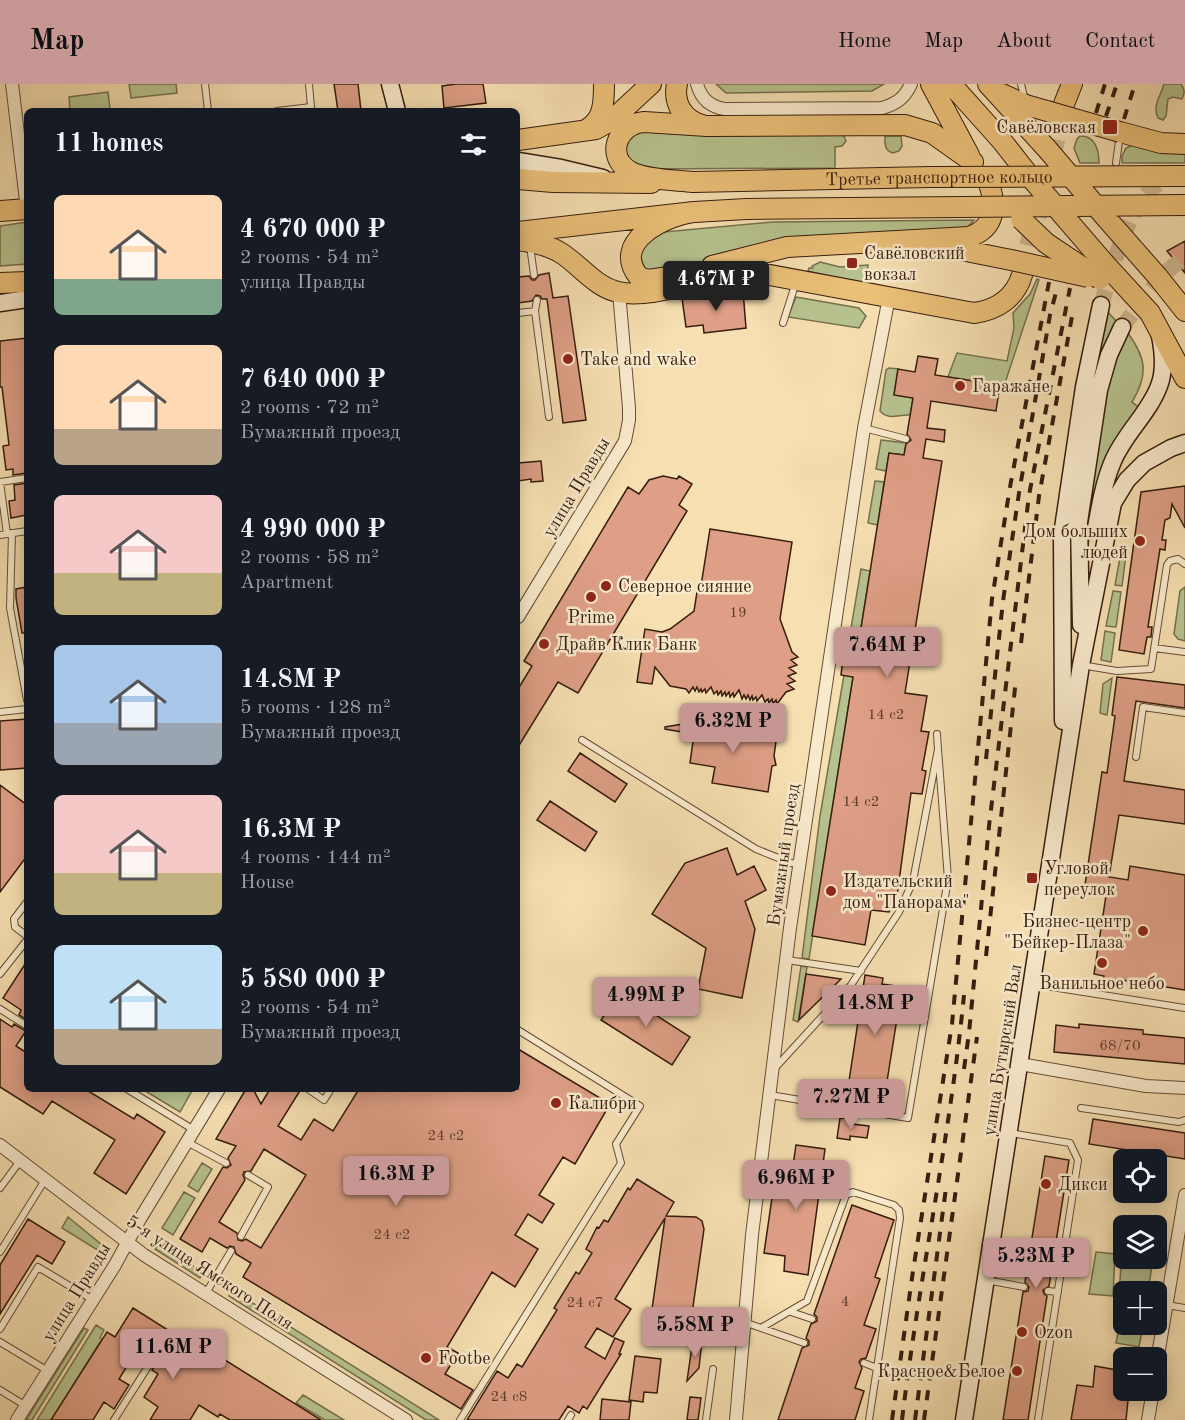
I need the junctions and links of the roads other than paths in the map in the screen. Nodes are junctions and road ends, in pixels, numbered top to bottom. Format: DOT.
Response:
graph roads {
  1 [pos="12,84"];
  2 [pos="205,84"];
  3 [pos="309,84"];
  4 [pos="390,84"];
  5 [pos="604,84"];
  6 [pos="651,84"];
  7 [pos="677,84"];
  8 [pos="697,84"];
  9 [pos="911,84"];
  10 [pos="931,84"];
  11 [pos="951,84"];
  12 [pos="1021,84"];
  13 [pos="1072,84"];
  14 [pos="990,86"];
  15 [pos="208,108"];
  16 [pos="304,108"];
  17 [pos="394,108"];
  18 [pos="1042,124"];
  19 [pos="707,126"];
  20 [pos="579,132"];
  21 [pos="1120,132"];
  22 [pos="520,140"];
  23 [pos="23,142"];
  24 [pos="1185,144"];
  25 [pos="24,159"];
  26 [pos="520,161"];
  27 [pos="973,162"];
  28 [pos="1116,162"];
  29 [pos="1185,176"];
  30 [pos="520,179"];
  31 [pos="988,181"];
  32 [pos="693,182"];
  33 [pos="627,183"];
  34 [pos="1185,205"];
  35 [pos="24,209"];
  36 [pos="0,211"];
  37 [pos="694,212"];
  38 [pos="522,238"];
  39 [pos="1017,268"];
  40 [pos="1103,272"];
  41 [pos="534,275"];
  42 [pos="705,279"];
  43 [pos="798,279"];
  44 [pos="24,282"];
  45 [pos="0,283"];
  46 [pos="619,292"];
  47 [pos="889,297"];
  48 [pos="24,299"];
  49 [pos="537,300"];
  50 [pos="1179,300"];
  51 [pos="0,303"];
  52 [pos="1101,305"];
  53 [pos="536,311"];
  54 [pos="1185,311"];
  55 [pos="520,314"];
  56 [pos="1156,322"];
  57 [pos="783,323"];
  58 [pos="1122,327"];
  59 [pos="1185,378"];
  60 [pos="549,417"];
  61 [pos="864,428"];
  62 [pos="906,439"];
  63 [pos="1185,443"];
  64 [pos="24,478"];
  65 [pos="24,531"];
  66 [pos="6,534"];
  67 [pos="1185,564"];
  68 [pos="520,614"];
  69 [pos="1089,615"];
  70 [pos="1154,648"];
  71 [pos="1185,652"];
  72 [pos="1081,665"];
  73 [pos="24,684"];
  74 [pos="24,709"];
  75 [pos="0,712"];
  76 [pos="1185,713"];
  77 [pos="937,734"];
  78 [pos="582,740"];
  79 [pos="938,749"];
  80 [pos="1136,757"];
  81 [pos="1063,788"];
  82 [pos="799,864"];
  83 [pos="24,906"];
  84 [pos="24,935"];
  85 [pos="24,942"];
  86 [pos="787,960"];
  87 [pos="861,971"];
  88 [pos="0,974"];
  89 [pos="1033,984"];
  90 [pos="1185,1008"];
  91 [pos="0,1009"];
  92 [pos="24,1024"];
  93 [pos="520,1031"];
  94 [pos="1020,1064"];
  95 [pos="773,1071"];
  96 [pos="1185,1088"];
  97 [pos="132,1092"];
  98 [pos="217,1092"];
  99 [pos="312,1092"];
  100 [pos="329,1092"];
  101 [pos="770,1095"];
  102 [pos="1081,1108"];
  103 [pos="1185,1120"];
  104 [pos="194,1130"];
  105 [pos="1009,1133"];
  106 [pos="187,1142"];
  107 [pos="0,1146"];
  108 [pos="20,1161"];
  109 [pos="225,1163"];
  110 [pos="248,1175"];
  111 [pos="45,1180"];
  112 [pos="0,1188"];
  113 [pos="1185,1195"];
  114 [pos="241,1236"];
  115 [pos="127,1242"];
  116 [pos="231,1251"];
  117 [pos="0,1252"];
  118 [pos="986,1280"];
  119 [pos="1024,1287"];
  120 [pos="1048,1291"];
  121 [pos="206,1293"];
  122 [pos="1058,1293"];
  123 [pos="93,1300"];
  124 [pos="1167,1305"];
  125 [pos="1185,1308"];
  126 [pos="791,1312"];
  127 [pos="812,1319"];
  128 [pos="744,1322"];
  129 [pos="761,1328"];
  130 [pos="0,1329"];
  131 [pos="872,1340"];
  132 [pos="0,1341"];
  133 [pos="881,1342"];
  134 [pos="804,1343"];
  135 [pos="163,1344"];
  136 [pos="864,1363"];
  137 [pos="877,1368"];
  138 [pos="713,1369"];
  139 [pos="48,1371"];
  140 [pos="0,1390"];
  141 [pos="1151,1401"];
  142 [pos="26,1406"];
  143 [pos="17,1420"];
  144 [pos="114,1420"];
  145 [pos="406,1420"];
  146 [pos="460,1420"];
  147 [pos="706,1420"];
  148 [pos="736,1420"];
  149 [pos="869,1420"];
  150 [pos="964,1420"];
  151 [pos="1038,1420"];
  152 [pos="1148,1420"];
  1 -- 23 [label="street"];
  2 -- 15 [label="lane"];
  3 -- 16 [label="lane"];
  4 -- 17 [label="street"];
  5 -- 20 [label="main road"];
  6 -- 20 [label="main road"];
  7 -- 19 [label="main road"];
  8 -- 9 [label="street"];
  10 -- 27 [label="main road"];
  11 -- 40 [label="main road, bridge"];
  12 -- 18 [label="lane"];
  13 -- 18 [label="main road"];
  14 -- 18 [label="main road"];
  14 -- 18 [label="main road"];
  18 -- 21 [label="main road, bridge"];
  18 -- 50 [label="main road, bridge"];
  19 -- 27 [label="main road"];
  19 -- 32 [label="main road"];
  20 -- 22 [label="main road"];
  21 -- 24 [label="main road"];
  21 -- 28 [label="lane"];
  23 -- 25 [label="street"];
  26 -- 33 [label="street"];
  27 -- 31 [label="main road"];
  29 -- 32 [label="main road, Третье транспортное кольцо, bridge"];
  30 -- 33 [label="main road"];
  31 -- 37 [label="main road"];
  31 -- 40 [label="main road, bridge"];
  32 -- 33 [label="main road"];
  34 -- 37 [label="main road, Третье транспортное кольцо, bridge"];
  35 -- 36 [label="main road"];
  37 -- 38 [label="main road"];
  38 -- 41 [label="lane"];
  38 -- 46 [label="main road"];
  39 -- 40 [label="main road, bridge"];
  39 -- 42 [label="main road"];
  39 -- 47 [label="main road"];
  40 -- 56 [label="main road"];
  42 -- 43 [label="main road"];
  42 -- 46 [label="main road"];
  43 -- 47 [label="main road"];
  43 -- 57 [label="lane"];
  44 -- 45 [label="main road"];
  46 -- 68 [label="street, улица Правды"];
  47 -- 61 [label="street, Бумажный проезд"];
  48 -- 51 [label="street"];
  49 -- 53 [label="lane"];
  50 -- 54 [label="main road"];
  52 -- 81 [label="street"];
  53 -- 55 [label="lane"];
  53 -- 60 [label="lane"];
  56 -- 59 [label="main road"];
  56 -- 69 [label="street"];
  58 -- 72 [label="street"];
  61 -- 62 [label="lane"];
  61 -- 82 [label="street, Бумажный проезд"];
  63 -- 69 [label="street"];
  64 -- 66 [label="lane"];
  65 -- 66 [label="lane"];
  66 -- 73 [label="lane"];
  67 -- 70 [label="lane"];
  69 -- 72 [label="street, улица Бутырский Вал"];
  70 -- 71 [label="lane"];
  70 -- 72 [label="lane"];
  72 -- 81 [label="street, улица Бутырский Вал"];
  74 -- 75 [label="lane"];
  76 -- 80 [label="lane"];
  77 -- 79 [label="lane"];
  78 -- 82 [label="lane"];
  79 -- 87 [label="lane"];
  79 -- 101 [label="lane"];
  81 -- 89 [label="street, улица Бутырский Вал"];
  82 -- 86 [label="street, Бумажный проезд"];
  83 -- 84 [label="lane"];
  85 -- 88 [label="lane"];
  86 -- 87 [label="lane"];
  86 -- 95 [label="street, Бумажный проезд"];
  87 -- 95 [label="lane"];
  89 -- 90 [label="lane"];
  89 -- 94 [label="street, улица Бутырский Вал"];
  91 -- 92 [label="lane"];
  93 -- 146 [label="lane"];
  94 -- 96 [label="street"];
  94 -- 105 [label="street, улица Бутырский Вал"];
  95 -- 101 [label="street, Бумажный проезд"];
  97 -- 104 [label="lane"];
  98 -- 104 [label="street, улица Правды"];
  99 -- 100 [label="lane"];
  101 -- 128 [label="street, Бумажный проезд"];
  102 -- 103 [label="lane"];
  104 -- 106 [label="street, улица Правды"];
  105 -- 118 [label="street, улица Бутырский Вал"];
  105 -- 122 [label="lane"];
  106 -- 109 [label="lane"];
  106 -- 115 [label="street, улица Правды"];
  107 -- 108 [label="street, 5-я улица Ямского Поля"];
  108 -- 111 [label="street, 5-я улица Ямского Поля"];
  108 -- 112 [label="lane"];
  110 -- 114 [label="lane"];
  111 -- 115 [label="street, 5-я улица Ямского Поля"];
  111 -- 117 [label="lane"];
  113 -- 124 [label="street"];
  115 -- 121 [label="street, 5-я улица Ямского Поля"];
  115 -- 123 [label="street, улица Правды"];
  116 -- 121 [label="lane"];
  118 -- 119 [label="lane"];
  118 -- 150 [label="street, улица Бутырский Вал"];
  120 -- 122 [label="lane"];
  121 -- 145 [label="street, 5-я улица Ямского Поля"];
  122 -- 151 [label="lane"];
  123 -- 130 [label="lane"];
  123 -- 139 [label="street, улица Правды"];
  124 -- 125 [label="lane"];
  126 -- 127 [label="lane"];
  126 -- 129 [label="lane"];
  126 -- 133 [label="lane"];
  128 -- 129 [label="lane"];
  128 -- 148 [label="street, Бумажный проезд"];
  129 -- 134 [label="lane"];
  131 -- 133 [label="lane"];
  132 -- 139 [label="lane"];
  133 -- 137 [label="lane"];
  135 -- 144 [label="lane"];
  136 -- 137 [label="lane"];
  137 -- 149 [label="lane"];
  138 -- 147 [label="lane"];
  139 -- 142 [label="street, улица Правды"];
  140 -- 142 [label="lane"];
  141 -- 152 [label="street"];
  142 -- 143 [label="street, улица Правды"];
}
